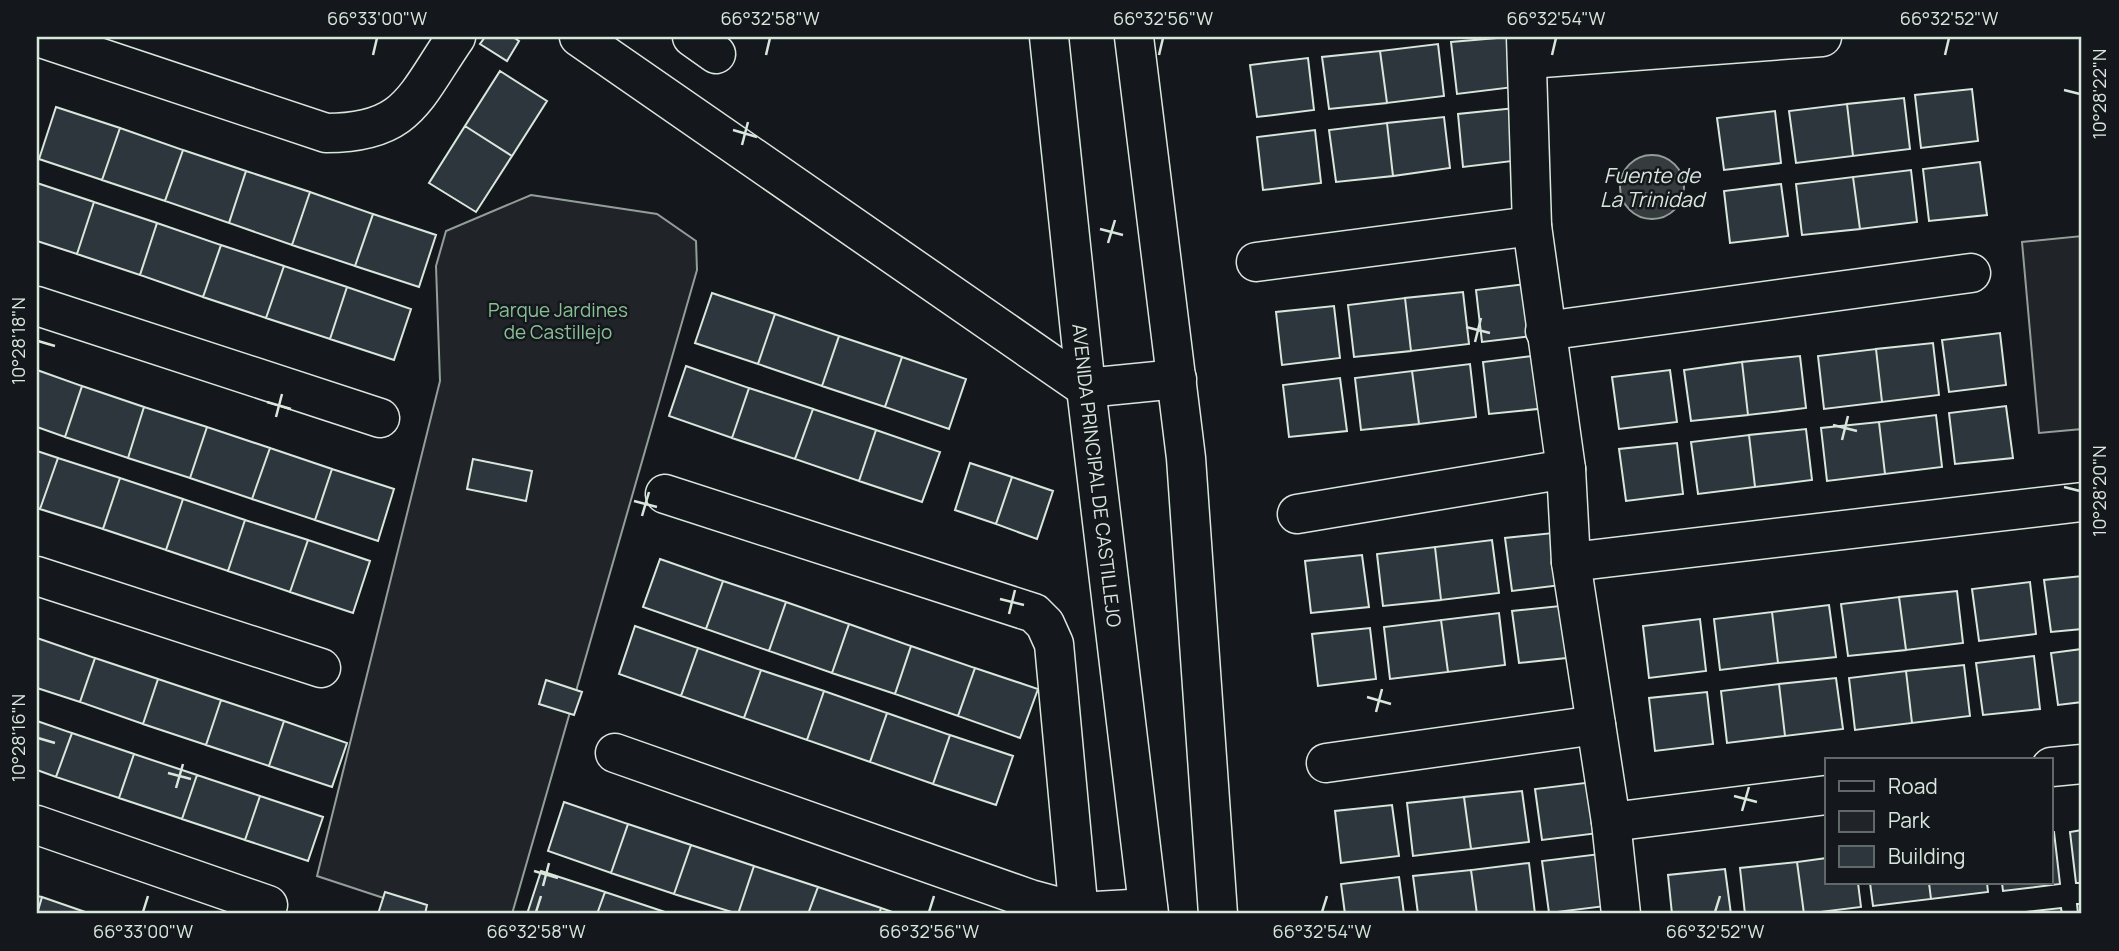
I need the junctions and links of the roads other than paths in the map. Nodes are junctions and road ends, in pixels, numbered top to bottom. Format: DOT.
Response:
graph roads {
  1 [pos="38,37"];
  2 [pos="456,37"];
  3 [pos="579,37"];
  4 [pos="1049,37"];
  5 [pos="1134,37"];
  6 [pos="1822,37"];
  7 [pos="1528,48"];
  8 [pos="1532,226"];
  9 [pos="1256,262"];
  10 [pos="1971,273"];
  11 [pos="37,306"];
  12 [pos="1545,331"];
  13 [pos="1177,379"];
  14 [pos="1086,388"];
  15 [pos="380,418"];
  16 [pos="1566,470"];
  17 [pos="665,494"];
  18 [pos="2082,502"];
  19 [pos="1297,514"];
  20 [pos="1571,562"];
  21 [pos="37,576"];
  22 [pos="321,668"];
  23 [pos="1596,725"];
  24 [pos="615,753"];
  25 [pos="1326,763"];
  26 [pos="2082,764"];
  27 [pos="2052,767"];
  28 [pos="1825,795"];
  29 [pos="1611,822"];
  30 [pos="37,825"];
  31 [pos="268,905"];
  32 [pos="1149,911"];
  33 [pos="1078,913"];
  34 [pos="1218,914"];
  35 [pos="1621,914"];
  1 -- 2 [label="street"];
  3 -- 14 [label="street"];
  4 -- 14 [label="street, AVENIDA PRINCIPAL DE CASTILLEJO"];
  5 -- 13 [label="street"];
  6 -- 7 [label="street"];
  7 -- 8 [label="street"];
  8 -- 9 [label="street"];
  8 -- 12 [label="street"];
  10 -- 12 [label="street"];
  11 -- 15 [label="street"];
  12 -- 16 [label="street"];
  13 -- 14 [label="street"];
  13 -- 34 [label="street"];
  14 -- 32 [label="street, AVENIDA PRINCIPAL DE CASTILLEJO"];
  16 -- 19 [label="street"];
  16 -- 20 [label="street"];
  17 -- 33 [label="street"];
  18 -- 20 [label="street"];
  20 -- 23 [label="street"];
  21 -- 22 [label="street"];
  23 -- 25 [label="street"];
  23 -- 29 [label="street"];
  24 -- 33 [label="street"];
  26 -- 27 [label="street"];
  28 -- 29 [label="street"];
  29 -- 35 [label="street"];
  30 -- 31 [label="street"];
  32 -- 33 [label="street"];
}
